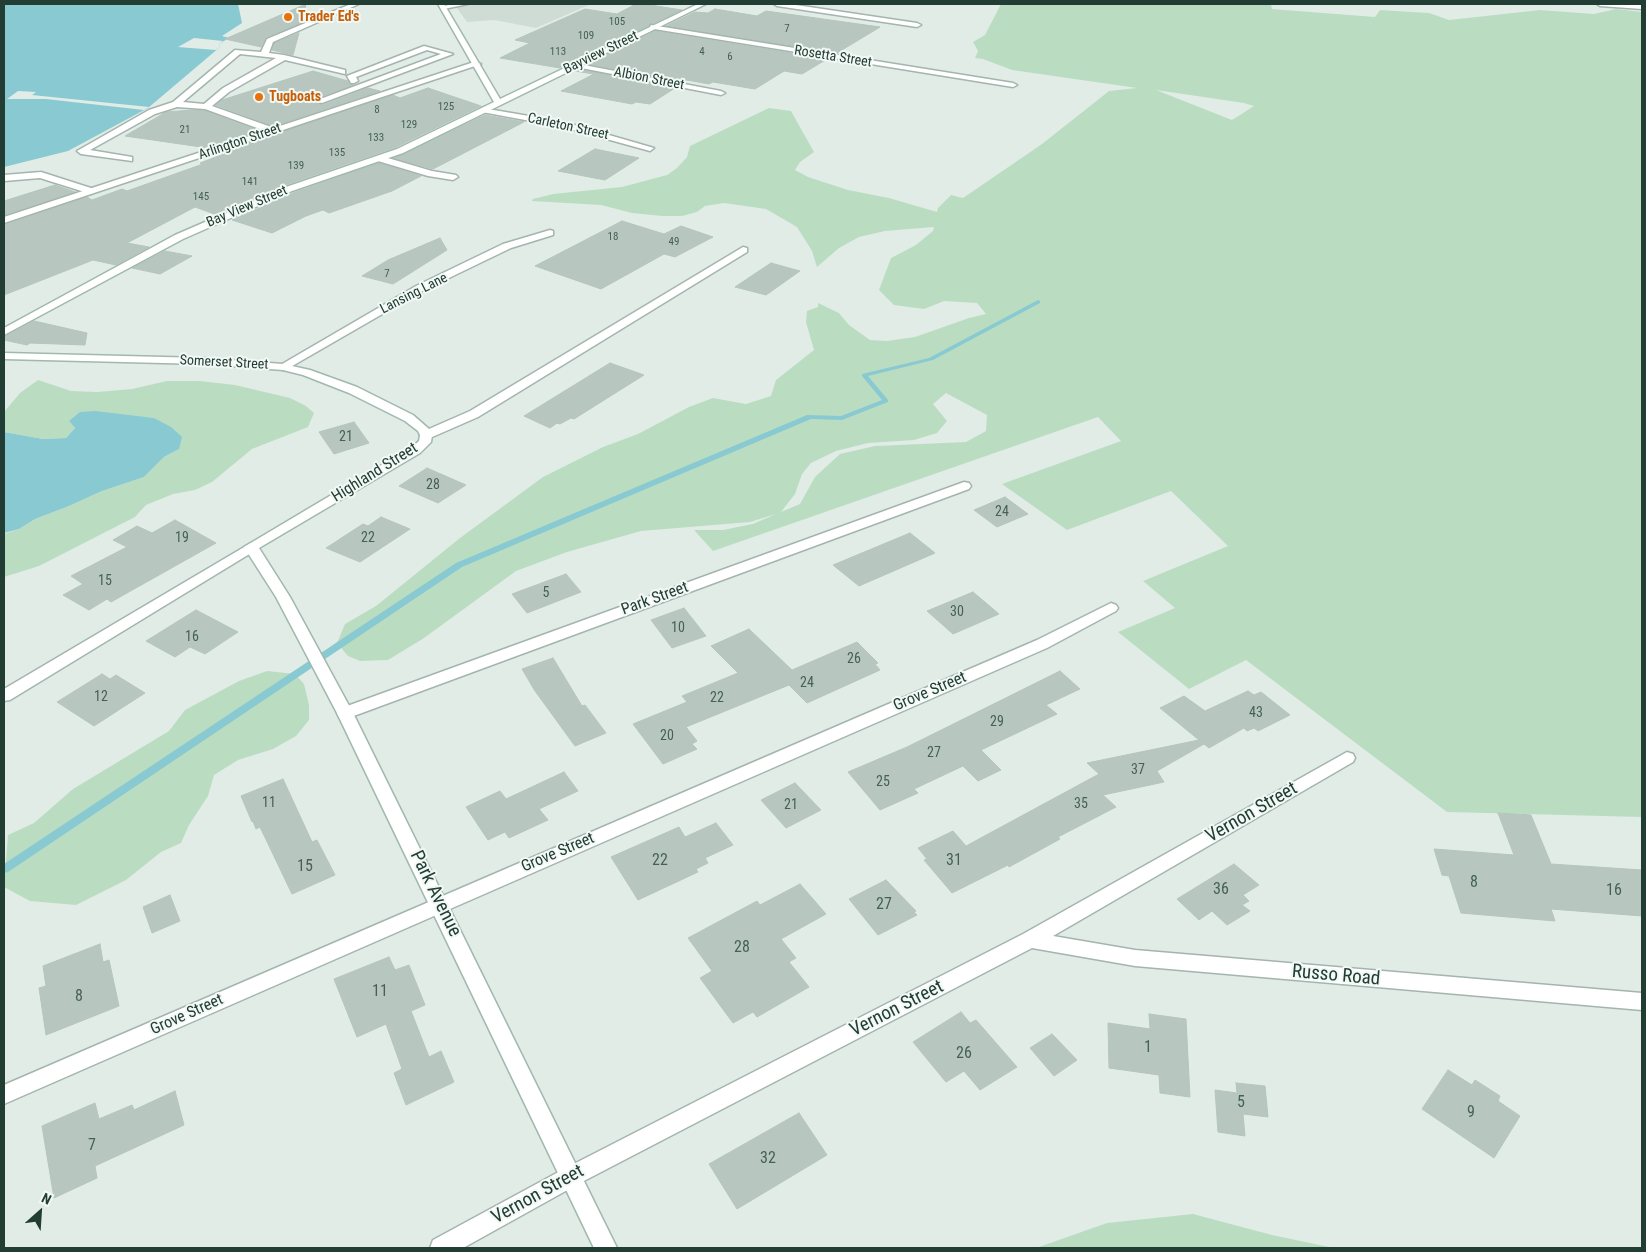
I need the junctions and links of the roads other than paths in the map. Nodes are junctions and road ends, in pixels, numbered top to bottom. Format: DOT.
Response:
graph roads {
  1 [pos="356,4"];
  2 [pos="465,4"];
  3 [pos="703,4"];
  4 [pos="777,4"];
  5 [pos="1600,4"];
  6 [pos="443,6"];
  7 [pos="1642,7"];
  8 [pos="917,25"];
  9 [pos="654,27"];
  10 [pos="264,55"];
  11 [pos="284,57"];
  12 [pos="477,64"];
  13 [pos="576,66"];
  14 [pos="342,72"];
  15 [pos="354,81"];
  16 [pos="370,84"];
  17 [pos="1013,85"];
  18 [pos="393,92"];
  19 [pos="721,93"];
  20 [pos="319,101"];
  21 [pos="176,104"];
  22 [pos="499,104"];
  23 [pos="206,106"];
  24 [pos="485,110"];
  25 [pos="331,112"];
  26 [pos="271,130"];
  27 [pos="650,148"];
  28 [pos="129,159"];
  29 [pos="381,159"];
  30 [pos="453,177"];
  31 [pos="4,178"];
  32 [pos="91,191"];
  33 [pos="4,220"];
  34 [pos="550,233"];
  35 [pos="744,250"];
  36 [pos="4,332"];
  37 [pos="4,356"];
  38 [pos="283,367"];
  39 [pos="426,435"];
  40 [pos="964,486"];
  41 [pos="251,547"];
  42 [pos="1111,608"];
  43 [pos="4,696"];
  44 [pos="345,713"];
  45 [pos="1347,758"];
  46 [pos="440,904"];
  47 [pos="1030,940"];
  48 [pos="1642,1002"];
  49 [pos="4,1095"];
  50 [pos="572,1176"];
  51 [pos="441,1248"];
  52 [pos="606,1248"];
  1 -- 10 [label="street"];
  2 -- 6 [label="street"];
  3 -- 9 [label="street, Bayview Street"];
  4 -- 8 [label="street"];
  5 -- 7 [label="street"];
  6 -- 12 [label="street"];
  9 -- 13 [label="street, Bayview Street"];
  9 -- 17 [label="street, Rosetta Street"];
  10 -- 11 [label="street"];
  10 -- 21 [label="street"];
  11 -- 14 [label="street"];
  11 -- 23 [label="street"];
  12 -- 18 [label="street, Arlington Street"];
  12 -- 22 [label="street"];
  13 -- 19 [label="street, Albion Street"];
  13 -- 22 [label="street, Bayview Street"];
  15 -- 16 [label="street"];
  15 -- 16 [label="street"];
  15 -- 20 [label="street"];
  16 -- 18 [label="street"];
  16 -- 20 [label="street"];
  18 -- 25 [label="street, Arlington Street"];
  20 -- 25 [label="street"];
  21 -- 23 [label="street"];
  21 -- 28 [label="street"];
  22 -- 24 [label="street, Bay View Street"];
  23 -- 26 [label="street"];
  24 -- 27 [label="street, Carleton Street"];
  24 -- 29 [label="street, Bay View Street"];
  25 -- 26 [label="street, Arlington Street"];
  26 -- 32 [label="street, Arlington Street"];
  29 -- 30 [label="street"];
  29 -- 36 [label="street, Bay View Street"];
  31 -- 32 [label="street"];
  32 -- 33 [label="street, Arlington Street"];
  34 -- 38 [label="street, Lansing Lane"];
  35 -- 39 [label="street, Highland Street"];
  37 -- 38 [label="street, Somerset Street"];
  38 -- 39 [label="street, Somerset Street"];
  39 -- 41 [label="street, Highland Street"];
  40 -- 44 [label="street, Park Street"];
  41 -- 43 [label="street, Highland Street"];
  41 -- 44 [label="street, Park Avenue"];
  42 -- 46 [label="street, Grove Street"];
  44 -- 46 [label="street, Park Avenue"];
  45 -- 47 [label="street, Vernon Street"];
  46 -- 49 [label="street, Grove Street"];
  46 -- 50 [label="street, Park Avenue"];
  47 -- 48 [label="street, Russo Road"];
  47 -- 50 [label="street, Vernon Street"];
  50 -- 51 [label="street, Vernon Street"];
  50 -- 52 [label="street, Park Avenue"];
}
